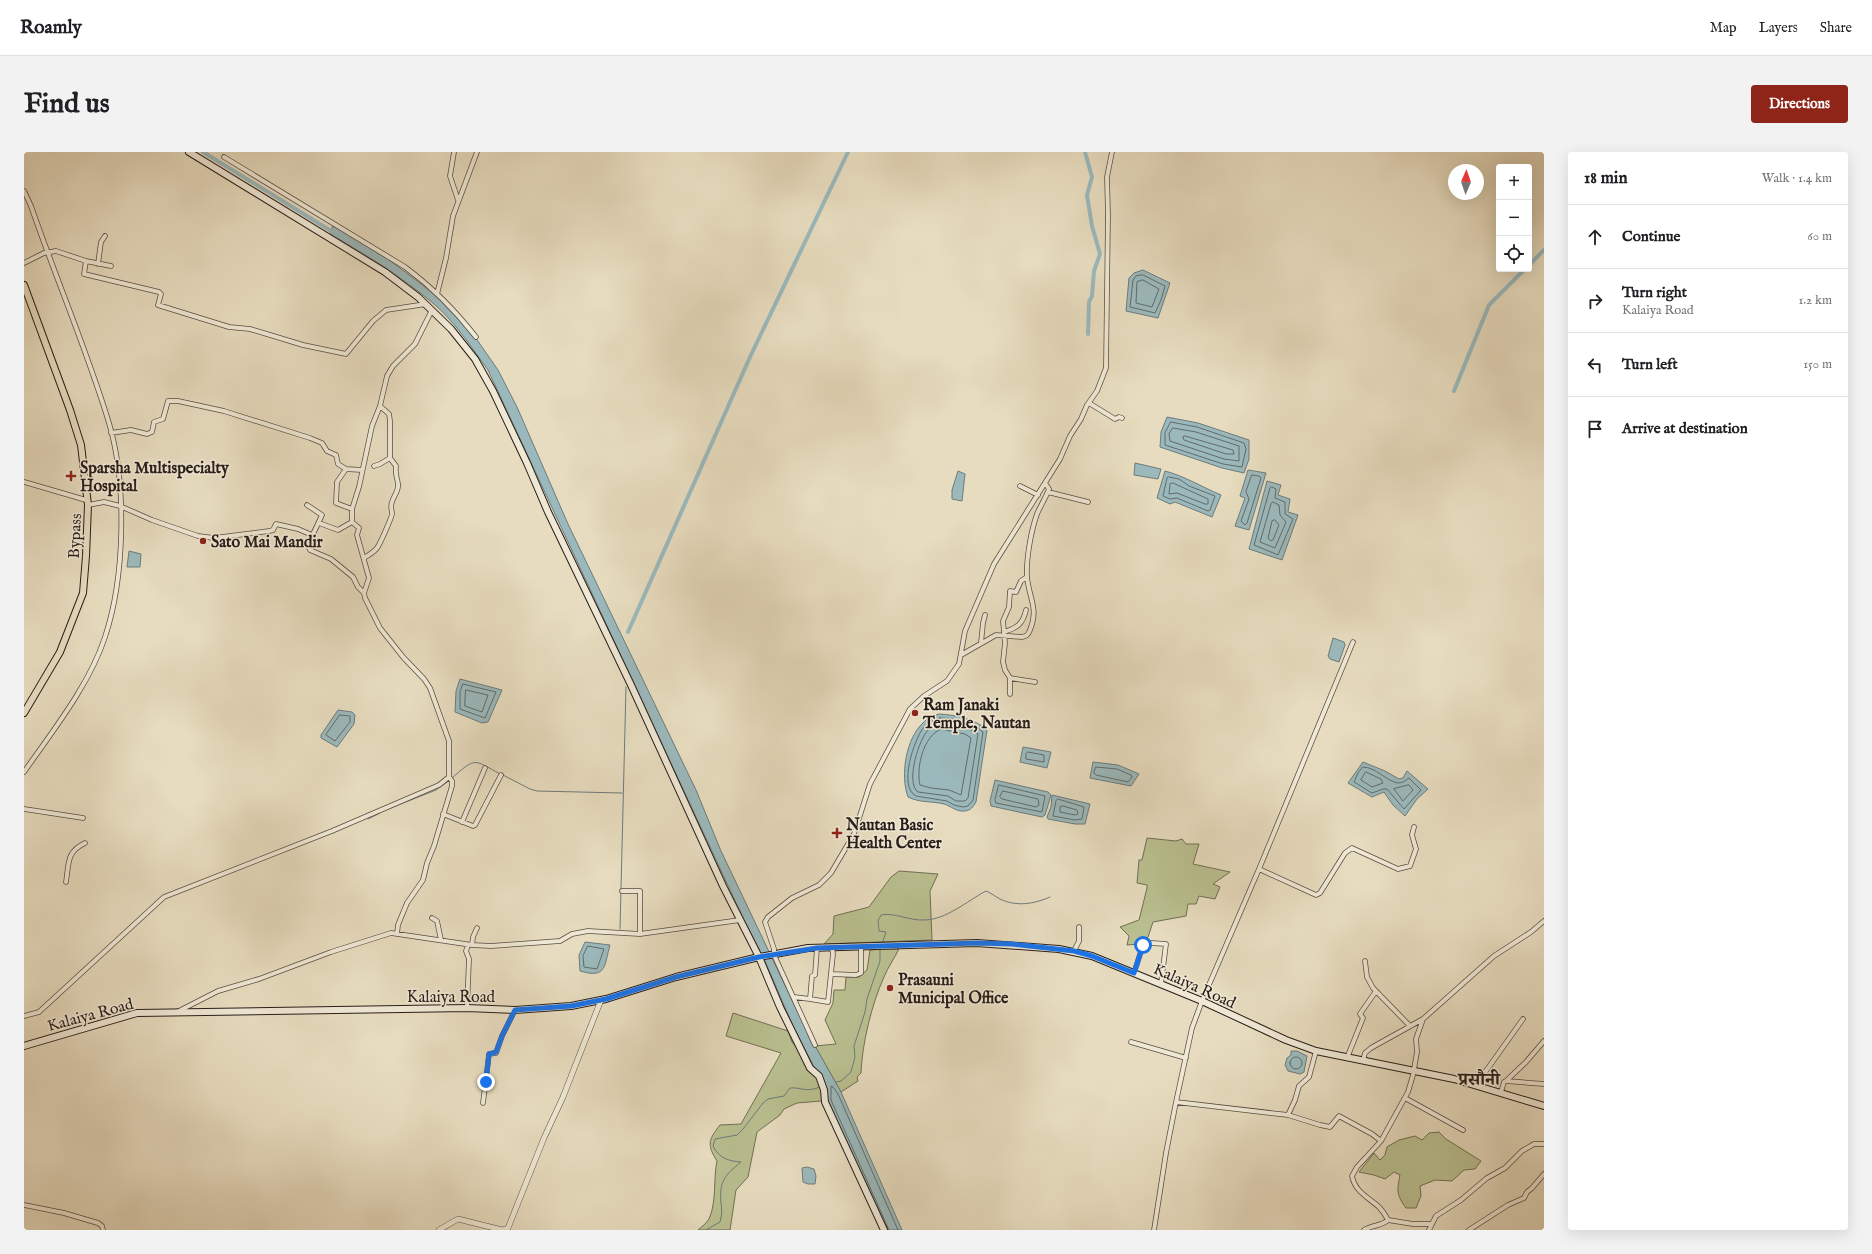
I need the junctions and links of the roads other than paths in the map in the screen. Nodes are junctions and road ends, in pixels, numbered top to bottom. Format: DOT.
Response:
graph roads {
  1 [pos="189,152"];
  2 [pos="454,152"];
  3 [pos="478,152"];
  4 [pos="1112,152"];
  5 [pos="224,157"];
  6 [pos="24,191"];
  7 [pos="458,200"];
  8 [pos="104,236"];
  9 [pos="47,254"];
  10 [pos="86,261"];
  11 [pos="24,263"];
  12 [pos="98,264"];
  13 [pos="111,266"];
  14 [pos="24,285"];
  15 [pos="437,294"];
  16 [pos="426,304"];
  17 [pos="432,310"];
  18 [pos="476,336"];
  19 [pos="1089,403"];
  20 [pos="380,406"];
  21 [pos="1122,418"];
  22 [pos="111,433"];
  23 [pos="390,458"];
  24 [pos="374,466"];
  25 [pos="346,469"];
  26 [pos="362,470"];
  27 [pos="24,482"];
  28 [pos="1045,483"];
  29 [pos="1020,486"];
  30 [pos="1048,492"];
  31 [pos="1038,495"];
  32 [pos="87,502"];
  33 [pos="1088,502"];
  34 [pos="307,504"];
  35 [pos="120,506"];
  36 [pos="352,509"];
  37 [pos="352,522"];
  38 [pos="319,523"];
  39 [pos="312,535"];
  40 [pos="364,558"];
  41 [pos="1027,577"];
  42 [pos="364,593"];
  43 [pos="1026,610"];
  44 [pos="985,615"];
  45 [pos="1004,634"];
  46 [pos="1352,642"];
  47 [pos="981,644"];
  48 [pos="961,655"];
  49 [pos="1010,678"];
  50 [pos="1035,682"];
  51 [pos="1010,694"];
  52 [pos="24,713"];
  53 [pos="486,768"];
  54 [pos="24,772"];
  55 [pos="501,775"];
  56 [pos="450,779"];
  57 [pos="24,810"];
  58 [pos="443,814"];
  59 [pos="83,818"];
  60 [pos="462,822"];
  61 [pos="1414,827"];
  62 [pos="85,843"];
  63 [pos="1259,869"];
  64 [pos="66,882"];
  65 [pos="622,891"];
  66 [pos="432,918"];
  67 [pos="740,920"];
  68 [pos="1544,921"];
  69 [pos="1079,927"];
  70 [pos="477,928"];
  71 [pos="397,934"];
  72 [pos="640,934"];
  73 [pos="441,940"];
  74 [pos="470,945"];
  75 [pos="861,946"];
  76 [pos="832,947"];
  77 [pos="817,948"];
  78 [pos="1074,951"];
  79 [pos="774,955"];
  80 [pos="761,957"];
  81 [pos="1365,961"];
  82 [pos="1134,973"];
  83 [pos="831,974"];
  84 [pos="1160,984"];
  85 [pos="1376,991"];
  86 [pos="794,997"];
  87 [pos="810,999"];
  88 [pos="601,1000"];
  89 [pos="1202,1000"];
  90 [pos="467,1008"];
  91 [pos="515,1010"];
  92 [pos="176,1012"];
  93 [pos="24,1016"];
  94 [pos="1423,1019"];
  95 [pos="1523,1019"];
  96 [pos="1410,1026"];
  97 [pos="1544,1041"];
  98 [pos="1132,1042"];
  99 [pos="815,1045"];
  100 [pos="24,1046"];
  101 [pos="1316,1051"];
  102 [pos="1186,1058"];
  103 [pos="1347,1058"];
  104 [pos="1363,1061"];
  105 [pos="1413,1070"];
  106 [pos="1506,1081"];
  107 [pos="1544,1084"];
  108 [pos="1476,1085"];
  109 [pos="1501,1092"];
  110 [pos="1405,1098"];
  111 [pos="1176,1102"];
  112 [pos="483,1103"];
  113 [pos="1544,1106"];
  114 [pos="1288,1115"];
  115 [pos="1463,1130"];
  116 [pos="1380,1141"];
  117 [pos="1544,1144"];
  118 [pos="1544,1174"];
  119 [pos="24,1205"];
  120 [pos="1388,1220"];
  121 [pos="1413,1224"];
  122 [pos="1431,1224"];
  123 [pos="1366,1229"];
  124 [pos="102,1230"];
  125 [pos="439,1230"];
  126 [pos="884,1230"];
  127 [pos="1154,1230"];
  128 [pos="1412,1230"];
  129 [pos="1430,1230"];
  130 [pos="1469,1230"];
  1 -- 16 [label="main road"];
  2 -- 7 [label="street"];
  3 -- 7 [label="street"];
  4 -- 19 [label="street"];
  5 -- 15 [label="street"];
  6 -- 9 [label="street"];
  7 -- 15 [label="street"];
  8 -- 12 [label="street"];
  9 -- 10 [label="street"];
  9 -- 11 [label="street"];
  9 -- 22 [label="street"];
  10 -- 12 [label="street"];
  10 -- 16 [label="street"];
  12 -- 13 [label="street"];
  14 -- 32 [label="main road, Bypass"];
  15 -- 18 [label="street"];
  16 -- 17 [label="main road"];
  17 -- 20 [label="street"];
  17 -- 67 [label="main road"];
  19 -- 21 [label="street"];
  19 -- 28 [label="street"];
  20 -- 23 [label="street"];
  20 -- 26 [label="street"];
  22 -- 25 [label="street"];
  22 -- 35 [label="street"];
  23 -- 24 [label="street"];
  23 -- 40 [label="street"];
  25 -- 26 [label="street"];
  25 -- 36 [label="street"];
  26 -- 36 [label="street"];
  27 -- 32 [label="street"];
  28 -- 30 [label="street"];
  28 -- 31 [label="street"];
  29 -- 31 [label="street"];
  30 -- 33 [label="street"];
  30 -- 41 [label="street"];
  31 -- 48 [label="street"];
  32 -- 35 [label="street"];
  32 -- 52 [label="main road, Bypass"];
  34 -- 38 [label="street"];
  35 -- 39 [label="street"];
  35 -- 54 [label="street"];
  36 -- 37 [label="street"];
  37 -- 38 [label="street"];
  37 -- 40 [label="street"];
  38 -- 39 [label="street"];
  39 -- 42 [label="street"];
  40 -- 42 [label="street"];
  41 -- 45 [label="street"];
  41 -- 45 [label="street"];
  42 -- 56 [label="street"];
  43 -- 45 [label="street"];
  44 -- 47 [label="street"];
  45 -- 47 [label="street"];
  45 -- 49 [label="street"];
  46 -- 63 [label="street"];
  47 -- 48 [label="street"];
  48 -- 79 [label="street"];
  49 -- 50 [label="street"];
  49 -- 51 [label="street"];
  53 -- 60 [label="street"];
  55 -- 60 [label="street"];
  56 -- 58 [label="street"];
  56 -- 93 [label="street"];
  57 -- 59 [label="street"];
  58 -- 60 [label="street"];
  58 -- 71 [label="street"];
  61 -- 63 [label="street"];
  62 -- 64 [label="street"];
  63 -- 89 [label="street"];
  65 -- 72 [label="street"];
  66 -- 73 [label="street"];
  67 -- 72 [label="street"];
  67 -- 80 [label="main road"];
  68 -- 94 [label="street"];
  69 -- 78 [label="street"];
  70 -- 74 [label="street"];
  71 -- 73 [label="street"];
  71 -- 92 [label="street"];
  72 -- 74 [label="street"];
  73 -- 74 [label="street"];
  74 -- 90 [label="street"];
  75 -- 76 [label="main road, Kalaiya Road"];
  75 -- 78 [label="main road, Kalaiya Road"];
  75 -- 83 [label="street"];
  76 -- 77 [label="main road, Kalaiya Road"];
  76 -- 83 [label="street"];
  77 -- 79 [label="main road, Kalaiya Road"];
  77 -- 87 [label="street"];
  78 -- 82 [label="main road, Kalaiya Road"];
  79 -- 80 [label="main road, Kalaiya Road"];
  79 -- 86 [label="street"];
  80 -- 88 [label="main road, Kalaiya Road"];
  80 -- 126 [label="main road"];
  81 -- 85 [label="street"];
  82 -- 84 [label="main road, Kalaiya Road"];
  82 -- 84 [label="street"];
  83 -- 87 [label="street"];
  84 -- 89 [label="main road, Kalaiya Road"];
  85 -- 96 [label="street"];
  85 -- 103 [label="street"];
  86 -- 87 [label="street"];
  86 -- 99 [label="street"];
  88 -- 91 [label="main road, Kalaiya Road"];
  88 -- 125 [label="street"];
  89 -- 101 [label="main road, Kalaiya Road"];
  89 -- 102 [label="street"];
  90 -- 91 [label="main road, Kalaiya Road"];
  90 -- 92 [label="main road, Kalaiya Road"];
  91 -- 112 [label="street"];
  92 -- 100 [label="main road, Kalaiya Road"];
  94 -- 96 [label="street"];
  94 -- 105 [label="street"];
  95 -- 108 [label="street"];
  96 -- 104 [label="street"];
  97 -- 106 [label="street"];
  98 -- 102 [label="street"];
  101 -- 103 [label="main road, Kalaiya Road"];
  101 -- 114 [label="street"];
  102 -- 111 [label="street"];
  103 -- 104 [label="main road, Kalaiya Road"];
  104 -- 105 [label="main road, Kalaiya Road"];
  105 -- 108 [label="main road, Kalaiya Road"];
  105 -- 110 [label="street"];
  106 -- 107 [label="street"];
  106 -- 109 [label="street"];
  108 -- 109 [label="main road, Kalaiya Road"];
  109 -- 113 [label="main road, Kalaiya Road"];
  110 -- 115 [label="street"];
  110 -- 116 [label="street"];
  111 -- 114 [label="street"];
  111 -- 127 [label="street"];
  114 -- 116 [label="street"];
  116 -- 120 [label="street"];
  117 -- 122 [label="street"];
  118 -- 130 [label="street"];
  119 -- 124 [label="street"];
  120 -- 121 [label="street"];
  120 -- 123 [label="street"];
  121 -- 122 [label="street"];
  121 -- 128 [label="street"];
  122 -- 129 [label="street"];
}
